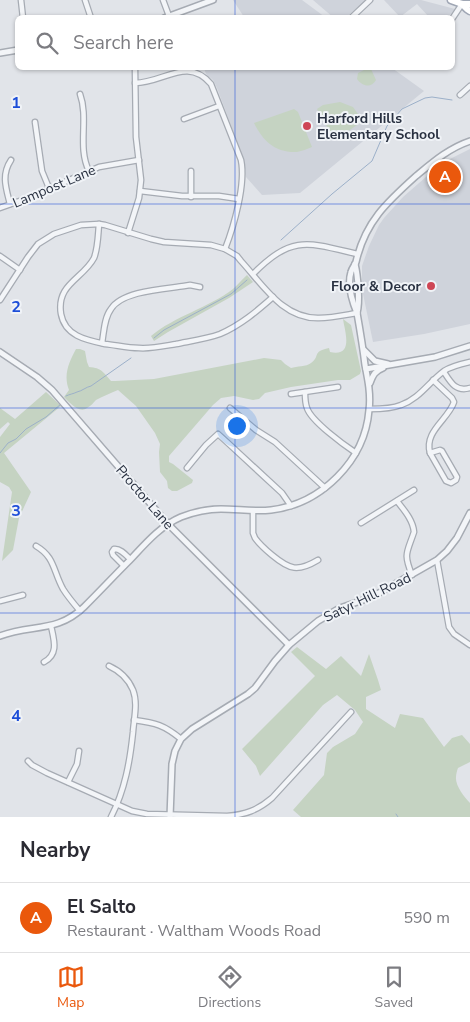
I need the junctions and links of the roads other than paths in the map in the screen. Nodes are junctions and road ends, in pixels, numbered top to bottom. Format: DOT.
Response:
graph roads {
  1 [pos="21,0"];
  2 [pos="85,0"];
  3 [pos="163,0"];
  4 [pos="213,0"];
  5 [pos="370,0"];
  6 [pos="451,0"];
  7 [pos="462,4"];
  8 [pos="470,4"];
  9 [pos="470,10"];
  10 [pos="23,15"];
  11 [pos="90,15"];
  12 [pos="167,15"];
  13 [pos="172,15"];
  14 [pos="355,15"];
  15 [pos="455,15"];
  16 [pos="15,50"];
  17 [pos="0,53"];
  18 [pos="135,70"];
  19 [pos="135,83"];
  20 [pos="470,86"];
  21 [pos="80,94"];
  22 [pos="460,95"];
  23 [pos="220,106"];
  24 [pos="184,119"];
  25 [pos="35,122"];
  26 [pos="470,141"];
  27 [pos="11,160"];
  28 [pos="139,160"];
  29 [pos="89,171"];
  30 [pos="192,171"];
  31 [pos="49,188"];
  32 [pos="140,191"];
  33 [pos="191,197"];
  34 [pos="238,199"];
  35 [pos="10,204"];
  36 [pos="0,208"];
  37 [pos="99,224"];
  38 [pos="128,233"];
  39 [pos="225,249"];
  40 [pos="357,254"];
  41 [pos="0,256"];
  42 [pos="20,270"];
  43 [pos="253,274"];
  44 [pos="200,287"];
  45 [pos="273,297"];
  46 [pos="0,300"];
  47 [pos="357,313"];
  48 [pos="102,343"];
  49 [pos="470,346"];
  50 [pos="363,348"];
  51 [pos="0,352"];
  52 [pos="470,362"];
  53 [pos="393,365"];
  54 [pos="366,369"];
  55 [pos="444,372"];
  56 [pos="433,380"];
  57 [pos="369,386"];
  58 [pos="338,387"];
  59 [pos="470,388"];
  60 [pos="305,392"];
  61 [pos="291,394"];
  62 [pos="230,408"];
  63 [pos="370,410"];
  64 [pos="356,453"];
  65 [pos="430,453"];
  66 [pos="187,468"];
  67 [pos="325,488"];
  68 [pos="414,490"];
  69 [pos="397,500"];
  70 [pos="291,506"];
  71 [pos="253,512"];
  72 [pos="470,513"];
  73 [pos="361,523"];
  74 [pos="168,524"];
  75 [pos="36,546"];
  76 [pos="130,559"];
  77 [pos="318,560"];
  78 [pos="437,560"];
  79 [pos="124,566"];
  80 [pos="412,575"];
  81 [pos="22,595"];
  82 [pos="0,601"];
  83 [pos="80,611"];
  84 [pos="51,626"];
  85 [pos="0,636"];
  86 [pos="289,645"];
  87 [pos="470,646"];
  88 [pos="44,662"];
  89 [pos="109,666"];
  90 [pos="351,712"];
  91 [pos="134,720"];
  92 [pos="181,739"];
  93 [pos="79,750"];
  94 [pos="28,761"];
  95 [pos="68,782"];
  96 [pos="117,805"];
  97 [pos="252,812"];
  98 [pos="170,816"];
  99 [pos="111,817"];
  100 [pos="254,817"];
  1 -- 10 [label="street"];
  2 -- 11 [label="street"];
  3 -- 12 [label="street"];
  4 -- 13 [label="street"];
  5 -- 14 [label="street"];
  6 -- 7 [label="main road"];
  7 -- 8 [label="main road"];
  7 -- 9 [label="main road"];
  7 -- 15 [label="street"];
  16 -- 17 [label="street"];
  18 -- 19 [label="street"];
  19 -- 23 [label="street"];
  19 -- 28 [label="street"];
  20 -- 22 [label="street"];
  21 -- 29 [label="street"];
  23 -- 24 [label="street"];
  23 -- 34 [label="street"];
  25 -- 31 [label="street"];
  26 -- 40 [label="street"];
  27 -- 35 [label="street"];
  28 -- 29 [label="street, Lampost Lane"];
  28 -- 32 [label="street"];
  29 -- 31 [label="street, Lampost Lane"];
  30 -- 33 [label="street"];
  31 -- 35 [label="street, Lampost Lane"];
  32 -- 33 [label="street"];
  32 -- 38 [label="street"];
  33 -- 34 [label="street"];
  34 -- 39 [label="street"];
  35 -- 36 [label="street, Lampost Lane"];
  37 -- 38 [label="street"];
  37 -- 42 [label="street"];
  37 -- 48 [label="street"];
  38 -- 39 [label="street"];
  39 -- 43 [label="street"];
  40 -- 43 [label="street"];
  40 -- 47 [label="street"];
  41 -- 42 [label="street"];
  42 -- 46 [label="street"];
  43 -- 45 [label="street"];
  44 -- 48 [label="street"];
  45 -- 47 [label="street"];
  45 -- 48 [label="street"];
  47 -- 50 [label="street"];
  49 -- 53 [label="street"];
  50 -- 53 [label="street"];
  50 -- 54 [label="street"];
  51 -- 74 [label="street, Proctor Lane"];
  52 -- 55 [label="street"];
  53 -- 54 [label="street"];
  53 -- 57 [label="street"];
  54 -- 57 [label="street"];
  55 -- 56 [label="street"];
  55 -- 59 [label="street"];
  56 -- 63 [label="street"];
  56 -- 65 [label="street"];
  57 -- 63 [label="street"];
  58 -- 60 [label="street"];
  60 -- 61 [label="street"];
  60 -- 64 [label="street"];
  62 -- 67 [label="street"];
  63 -- 64 [label="street"];
  64 -- 67 [label="street"];
  65 -- 65 [label="street"];
  66 -- 70 [label="street"];
  67 -- 70 [label="street"];
  68 -- 69 [label="street"];
  69 -- 73 [label="street"];
  69 -- 80 [label="street"];
  70 -- 71 [label="street"];
  71 -- 74 [label="street"];
  71 -- 77 [label="street"];
  72 -- 78 [label="street, Satyr Hill Road"];
  74 -- 76 [label="street"];
  74 -- 86 [label="street, Proctor Lane"];
  75 -- 83 [label="street"];
  76 -- 79 [label="street"];
  76 -- 79 [label="street"];
  78 -- 80 [label="street, Satyr Hill Road"];
  78 -- 87 [label="street"];
  79 -- 83 [label="street"];
  80 -- 86 [label="street, Satyr Hill Road"];
  81 -- 82 [label="street"];
  83 -- 84 [label="street"];
  84 -- 85 [label="street"];
  84 -- 88 [label="street"];
  86 -- 92 [label="street, Satyr Hill Road"];
  89 -- 91 [label="street"];
  90 -- 97 [label="street"];
  91 -- 92 [label="street"];
  91 -- 96 [label="street"];
  92 -- 98 [label="street"];
  93 -- 95 [label="street"];
  94 -- 95 [label="street"];
  95 -- 96 [label="street"];
  96 -- 98 [label="street"];
  96 -- 99 [label="street"];
  97 -- 98 [label="street"];
  97 -- 100 [label="street"];
}
